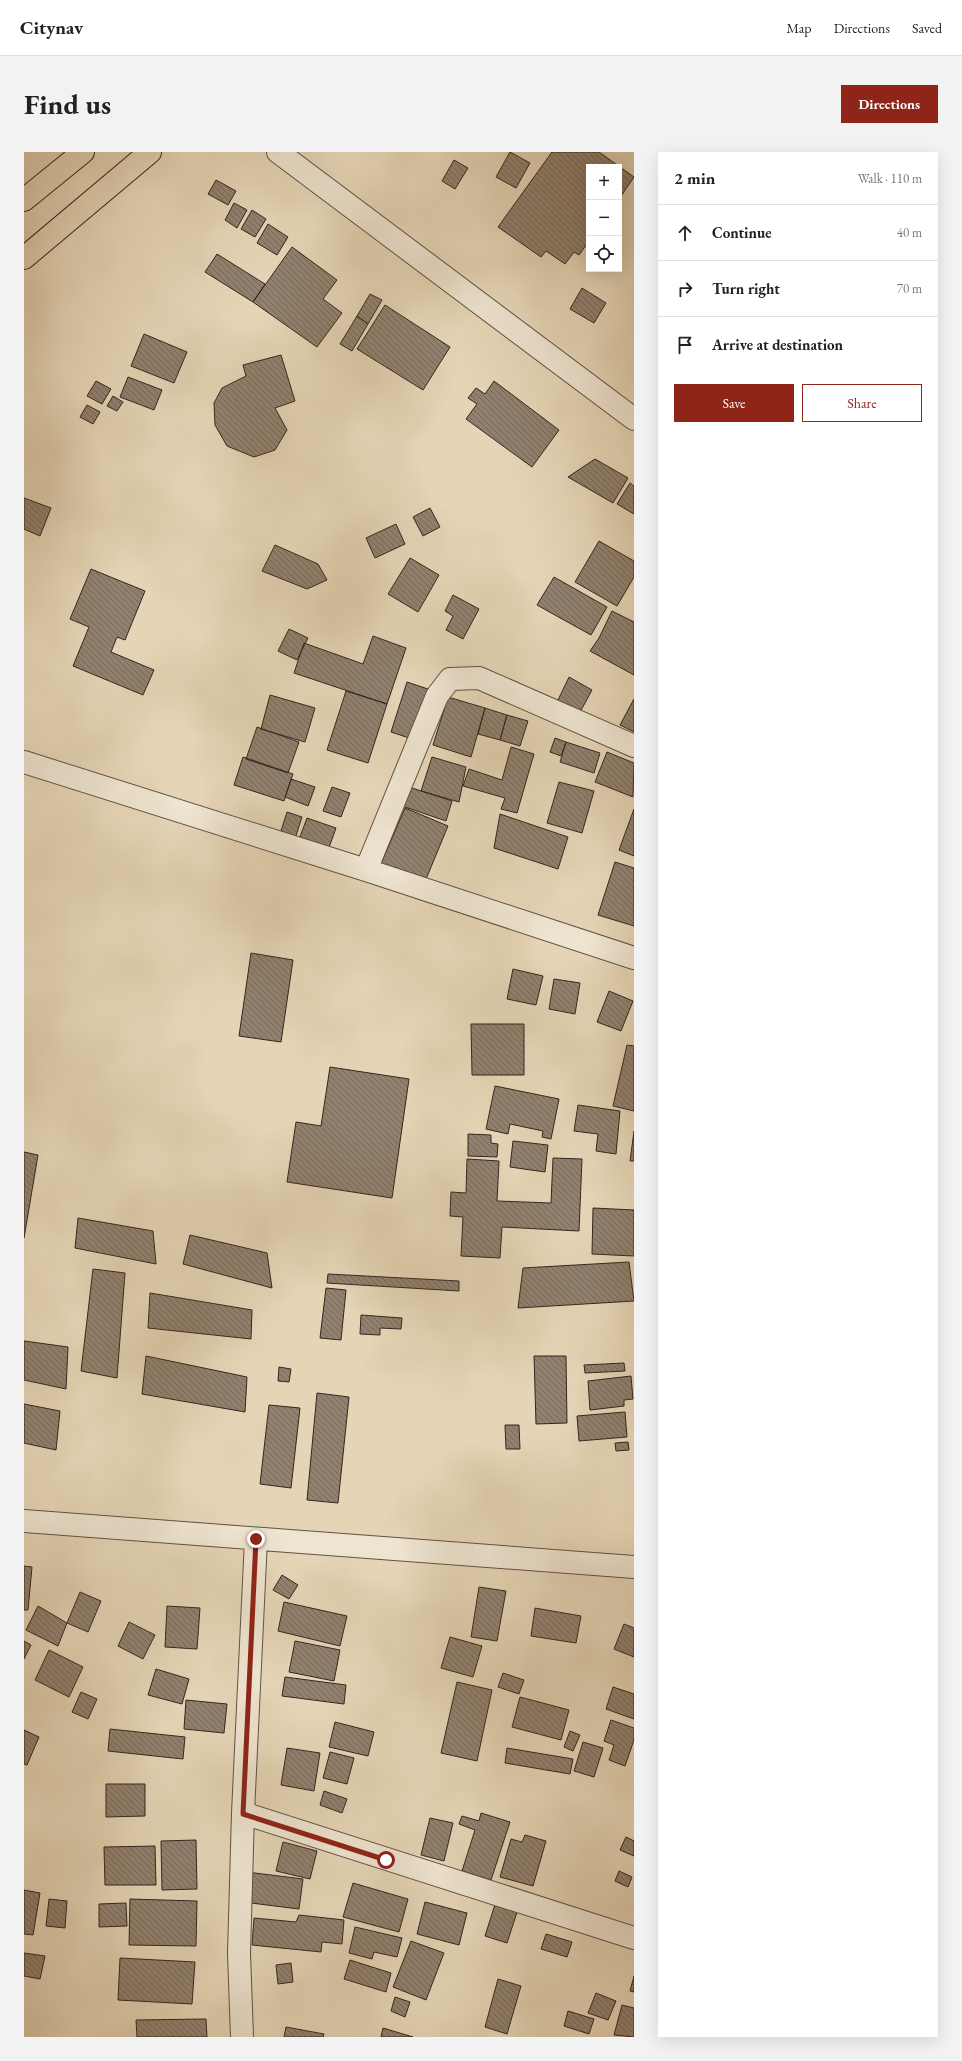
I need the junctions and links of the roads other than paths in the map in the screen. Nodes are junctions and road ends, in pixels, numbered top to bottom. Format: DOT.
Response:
graph roads {
  1 [pos="83,152"];
  2 [pos="150,152"];
  3 [pos="278,152"];
  4 [pos="24,200"];
  5 [pos="24,258"];
  6 [pos="634,419"];
  7 [pos="634,746"];
  8 [pos="24,762"];
  9 [pos="366,870"];
  10 [pos="634,958"];
  11 [pos="24,1521"];
  12 [pos="256,1539"];
  13 [pos="634,1567"];
  14 [pos="243,1814"];
  15 [pos="634,1938"];
  16 [pos="242,2037"];
  1 -- 4 [label="main road"];
  2 -- 5 [label="main road"];
  3 -- 6 [label="street"];
  7 -- 9 [label="street"];
  8 -- 9 [label="street"];
  9 -- 10 [label="street"];
  11 -- 12 [label="street"];
  12 -- 13 [label="street"];
  12 -- 14 [label="street"];
  14 -- 15 [label="street"];
  14 -- 16 [label="street"];
}
